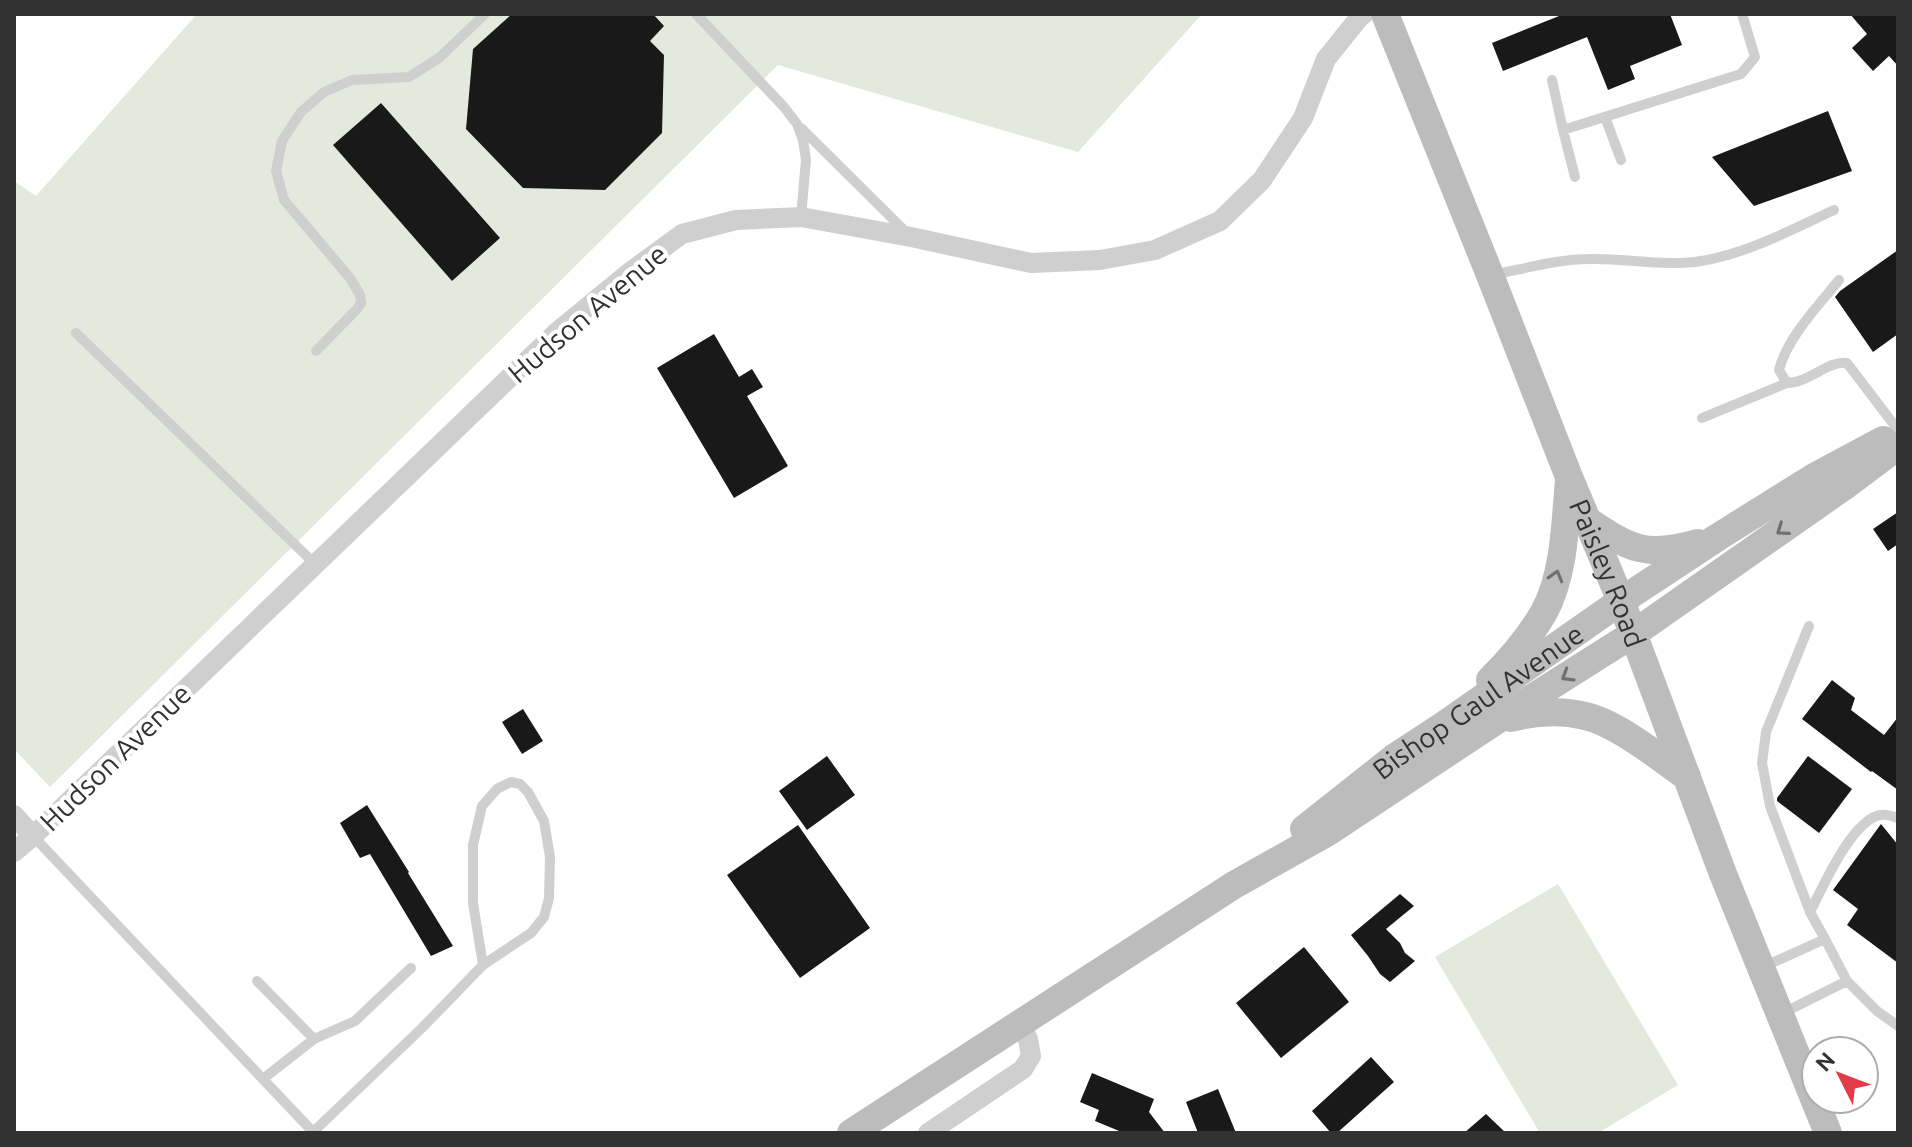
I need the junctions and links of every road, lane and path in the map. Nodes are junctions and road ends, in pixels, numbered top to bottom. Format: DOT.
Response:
graph roads {
  1 [pos="485,14"];
  2 [pos="696,14"];
  3 [pos="1364,14"];
  4 [pos="1385,14"];
  5 [pos="1742,14"];
  6 [pos="1552,80"];
  7 [pos="1605,117"];
  8 [pos="797,124"];
  9 [pos="1563,130"];
  10 [pos="1621,160"];
  11 [pos="1575,177"];
  12 [pos="1834,210"];
  13 [pos="801,217"];
  14 [pos="911,237"];
  15 [pos="1490,275"];
  16 [pos="1839,280"];
  17 [pos="76,333"];
  18 [pos="316,351"];
  19 [pos="1787,383"];
  20 [pos="1702,418"];
  21 [pos="1898,432"];
  22 [pos="1898,446"];
  23 [pos="1569,477"];
  24 [pos="1587,520"];
  25 [pos="1718,537"];
  26 [pos="315,564"];
  27 [pos="1621,601"];
  28 [pos="1809,626"];
  29 [pos="1633,634"];
  30 [pos="1494,722"];
  31 [pos="1444,725"];
  32 [pos="1687,777"];
  33 [pos="14,815"];
  34 [pos="1898,818"];
  35 [pos="33,836"];
  36 [pos="14,852"];
  37 [pos="1234,885"];
  38 [pos="1810,912"];
  39 [pos="1825,939"];
  40 [pos="483,965"];
  41 [pos="411,968"];
  42 [pos="1761,968"];
  43 [pos="257,981"];
  44 [pos="1847,981"];
  45 [pos="1780,1014"];
  46 [pos="1020,1025"];
  47 [pos="1898,1026"];
  48 [pos="314,1039"];
  49 [pos="263,1079"];
  50 [pos="313,1132"];
  51 [pos="851,1133"];
  52 [pos="928,1133"];
  53 [pos="1828,1133"];
  1 -- 18 [label="lane"];
  2 -- 8 [label="lane"];
  3 -- 14 [label="street, Hudson Avenue"];
  4 -- 15 [label="main road, Paisley Road"];
  5 -- 7 [label="lane"];
  6 -- 9 [label="lane"];
  7 -- 9 [label="lane"];
  7 -- 10 [label="lane"];
  8 -- 13 [label="lane"];
  8 -- 14 [label="lane"];
  9 -- 11 [label="lane"];
  12 -- 15 [label="lane"];
  13 -- 14 [label="street, Hudson Avenue"];
  13 -- 26 [label="street, Hudson Avenue"];
  15 -- 23 [label="main road, Paisley Road"];
  16 -- 19 [label="lane"];
  17 -- 26 [label="lane"];
  19 -- 20 [label="lane"];
  19 -- 21 [label="lane"];
  21 -- 25 [label="main road, Bishop Gaul Avenue"];
  22 -- 29 [label="main road, Bishop Gaul Avenue, one-way"];
  23 -- 24 [label="main road, Paisley Road"];
  31 -- 23 [label="main road, one-way"];
  24 -- 25 [label="main road"];
  24 -- 27 [label="main road, Paisley Road"];
  25 -- 27 [label="main road, Bishop Gaul Avenue"];
  26 -- 35 [label="street, Hudson Avenue"];
  27 -- 29 [label="main road, Paisley Road"];
  27 -- 31 [label="main road, Bishop Gaul Avenue"];
  28 -- 38 [label="lane"];
  29 -- 30 [label="main road, Bishop Gaul Avenue, one-way"];
  29 -- 32 [label="main road, Paisley Road"];
  30 -- 32 [label="main road"];
  30 -- 37 [label="main road, Bishop Gaul Avenue"];
  31 -- 37 [label="main road, Bishop Gaul Avenue"];
  32 -- 42 [label="main road, Paisley Road"];
  33 -- 35 [label="street"];
  34 -- 38 [label="lane"];
  35 -- 36 [label="street, Hudson Avenue"];
  35 -- 49 [label="lane"];
  37 -- 46 [label="main road, Bishop Gaul Avenue"];
  38 -- 39 [label="lane"];
  39 -- 42 [label="lane"];
  39 -- 44 [label="lane"];
  40 -- 40 [label="lane"];
  40 -- 50 [label="lane"];
  41 -- 48 [label="lane"];
  42 -- 45 [label="main road, Paisley Road"];
  43 -- 48 [label="lane"];
  44 -- 45 [label="lane"];
  44 -- 47 [label="lane"];
  45 -- 53 [label="main road, Paisley Road"];
  46 -- 51 [label="main road, Bishop Gaul Avenue"];
  46 -- 52 [label="street"];
  48 -- 49 [label="lane"];
  49 -- 50 [label="lane"];
}
